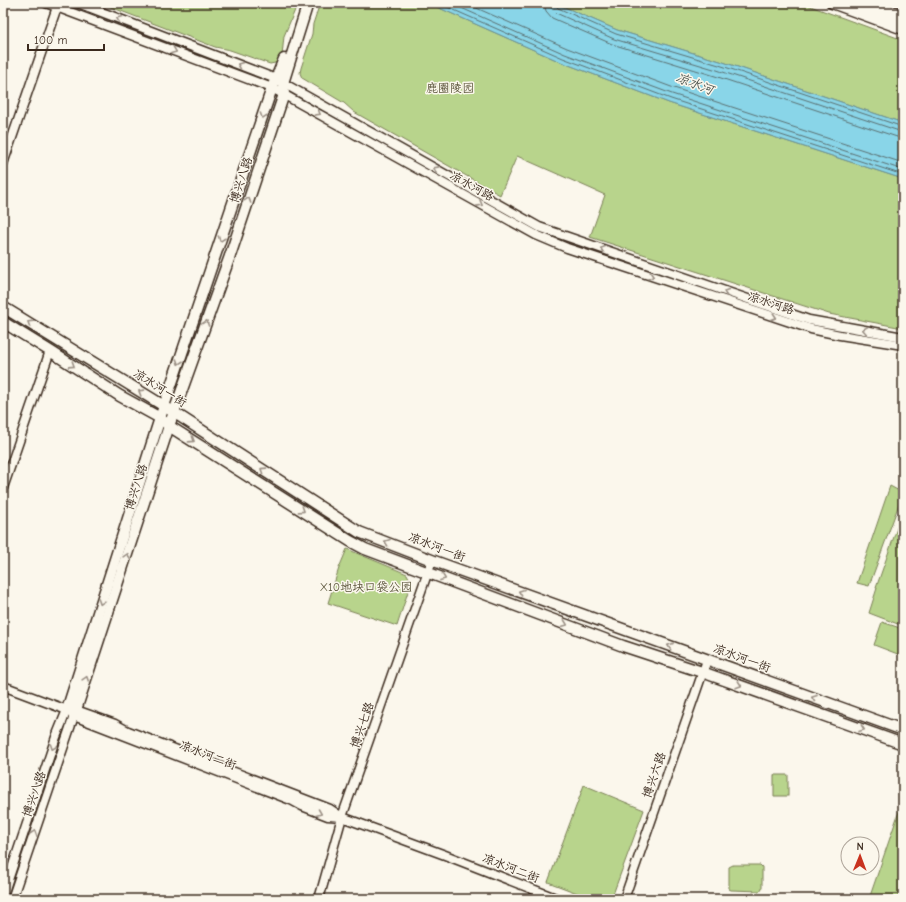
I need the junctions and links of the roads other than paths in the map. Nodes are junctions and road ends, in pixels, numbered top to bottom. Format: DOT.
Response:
graph roads {
  1 [pos="46,3"];
  2 [pos="78,3"];
  3 [pos="302,3"];
  4 [pos="308,3"];
  5 [pos="832,3"];
  6 [pos="853,3"];
  7 [pos="873,3"];
  8 [pos="57,7"];
  9 [pos="903,14"];
  10 [pos="903,21"];
  11 [pos="903,29"];
  12 [pos="277,83"];
  13 [pos="284,94"];
  14 [pos="3,164"];
  15 [pos="3,307"];
  16 [pos="3,322"];
  17 [pos="903,337"];
  18 [pos="903,346"];
  19 [pos="50,350"];
  20 [pos="164,406"];
  21 [pos="174,412"];
  22 [pos="160,418"];
  23 [pos="169,426"];
  24 [pos="3,488"];
  25 [pos="408,550"];
  26 [pos="432,560"];
  27 [pos="402,563"];
  28 [pos="428,573"];
  29 [pos="707,660"];
  30 [pos="702,672"];
  31 [pos="3,686"];
  32 [pos="73,712"];
  33 [pos="903,730"];
  34 [pos="903,744"];
  35 [pos="342,817"];
  36 [pos="3,894"];
  37 [pos="12,899"];
  38 [pos="319,899"];
  39 [pos="558,899"];
  40 [pos="624,899"];
  1 -- 8 [label="street, 凉水河路"];
  12 -- 2 [label="street, 凉水河路, one-way"];
  3 -- 12 [label="main road"];
  4 -- 12 [label="main road"];
  5 -- 11 [label="main road"];
  6 -- 10 [label="main road"];
  7 -- 9 [label="street"];
  8 -- 12 [label="street, 凉水河路, one-way"];
  8 -- 14 [label="street"];
  12 -- 13 [label="main road, 博兴八路"];
  17 -- 12 [label="street, 凉水河路, one-way"];
  12 -- 20 [label="main road, 博兴八路, one-way"];
  13 -- 18 [label="street, 凉水河路, one-way"];
  21 -- 13 [label="main road, 博兴八路, one-way"];
  20 -- 15 [label="main road, 凉水河一街, one-way"];
  16 -- 19 [label="main road"];
  19 -- 22 [label="main road, one-way"];
  19 -- 24 [label="street"];
  20 -- 21 [label="main road, 凉水河一街"];
  20 -- 22 [label="main road, 博兴八路"];
  21 -- 23 [label="main road, 博兴八路"];
  25 -- 21 [label="main road, 凉水河一街, one-way"];
  22 -- 23 [label="main road"];
  22 -- 32 [label="main road, 博兴八路, one-way"];
  23 -- 27 [label="main road, one-way"];
  32 -- 23 [label="main road, 博兴八路, one-way"];
  25 -- 26 [label="main road, 凉水河一街"];
  25 -- 27 [label="main road"];
  26 -- 28 [label="street, 博兴七路"];
  29 -- 26 [label="main road, 凉水河一街, one-way"];
  27 -- 28 [label="main road"];
  28 -- 30 [label="main road, one-way"];
  28 -- 35 [label="street, 博兴七路"];
  29 -- 30 [label="street, 博兴六路"];
  33 -- 29 [label="main road, 凉水河一街, one-way"];
  30 -- 34 [label="main road, one-way"];
  30 -- 40 [label="street, 博兴六路"];
  31 -- 32 [label="street, 凉水河二街"];
  32 -- 35 [label="street, 凉水河二街"];
  32 -- 36 [label="street, 博兴八路, one-way"];
  37 -- 32 [label="street, 博兴八路, one-way"];
  35 -- 38 [label="street, 博兴七路"];
  35 -- 39 [label="street, 凉水河二街"];
}
